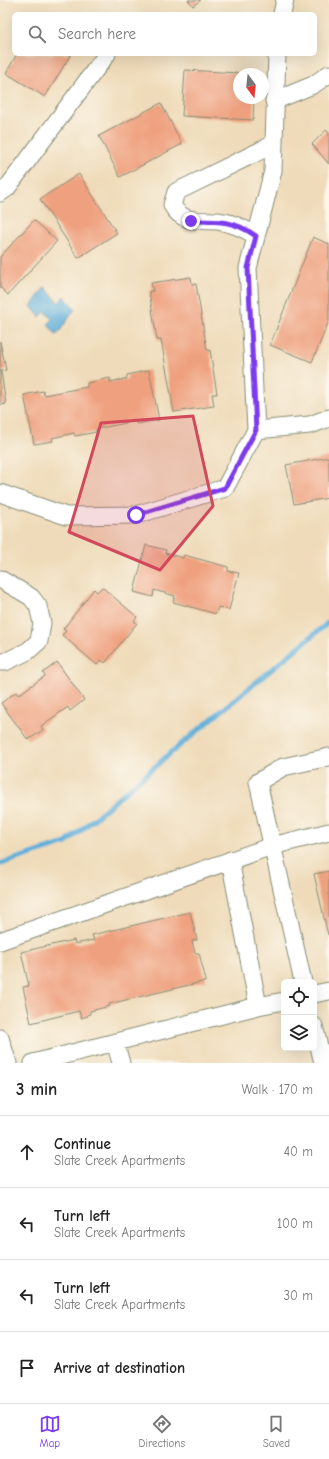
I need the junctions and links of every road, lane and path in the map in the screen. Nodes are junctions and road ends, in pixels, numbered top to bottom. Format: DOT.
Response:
graph roads {
  1 [pos="285,0"];
  2 [pos="282,12"];
  3 [pos="106,56"];
  4 [pos="276,56"];
  5 [pos="329,74"];
  6 [pos="274,101"];
  7 [pos="272,145"];
  8 [pos="0,194"];
  9 [pos="256,236"];
  10 [pos="329,418"];
  11 [pos="256,430"];
  12 [pos="0,493"];
  13 [pos="0,579"];
  14 [pos="0,662"];
  15 [pos="329,757"];
  16 [pos="329,832"];
  17 [pos="272,846"];
  18 [pos="230,860"];
  19 [pos="0,941"];
  20 [pos="302,979"];
  21 [pos="329,991"];
  22 [pos="317,993"];
  23 [pos="281,1002"];
  24 [pos="258,1006"];
  25 [pos="317,1037"];
  26 [pos="0,1038"];
  27 [pos="115,1042"];
  28 [pos="8,1063"];
  29 [pos="33,1063"];
  30 [pos="120,1063"];
  31 [pos="324,1063"];
  1 -- 2 [label="lane"];
  3 -- 8 [label="lane"];
  4 -- 6 [label="lane"];
  5 -- 6 [label="lane"];
  6 -- 7 [label="lane"];
  7 -- 9 [label="lane"];
  7 -- 9 [label="lane"];
  9 -- 11 [label="lane"];
  10 -- 11 [label="lane"];
  11 -- 12 [label="lane"];
  13 -- 14 [label="lane"];
  15 -- 17 [label="lane"];
  16 -- 17 [label="lane"];
  17 -- 18 [label="lane"];
  17 -- 20 [label="lane"];
  18 -- 19 [label="lane"];
  18 -- 24 [label="lane"];
  21 -- 22 [label="lane"];
  23 -- 24 [label="lane"];
  24 -- 27 [label="lane"];
  25 -- 31 [label="lane"];
  26 -- 28 [label="lane"];
  27 -- 29 [label="lane"];
  27 -- 30 [label="lane"];
}
